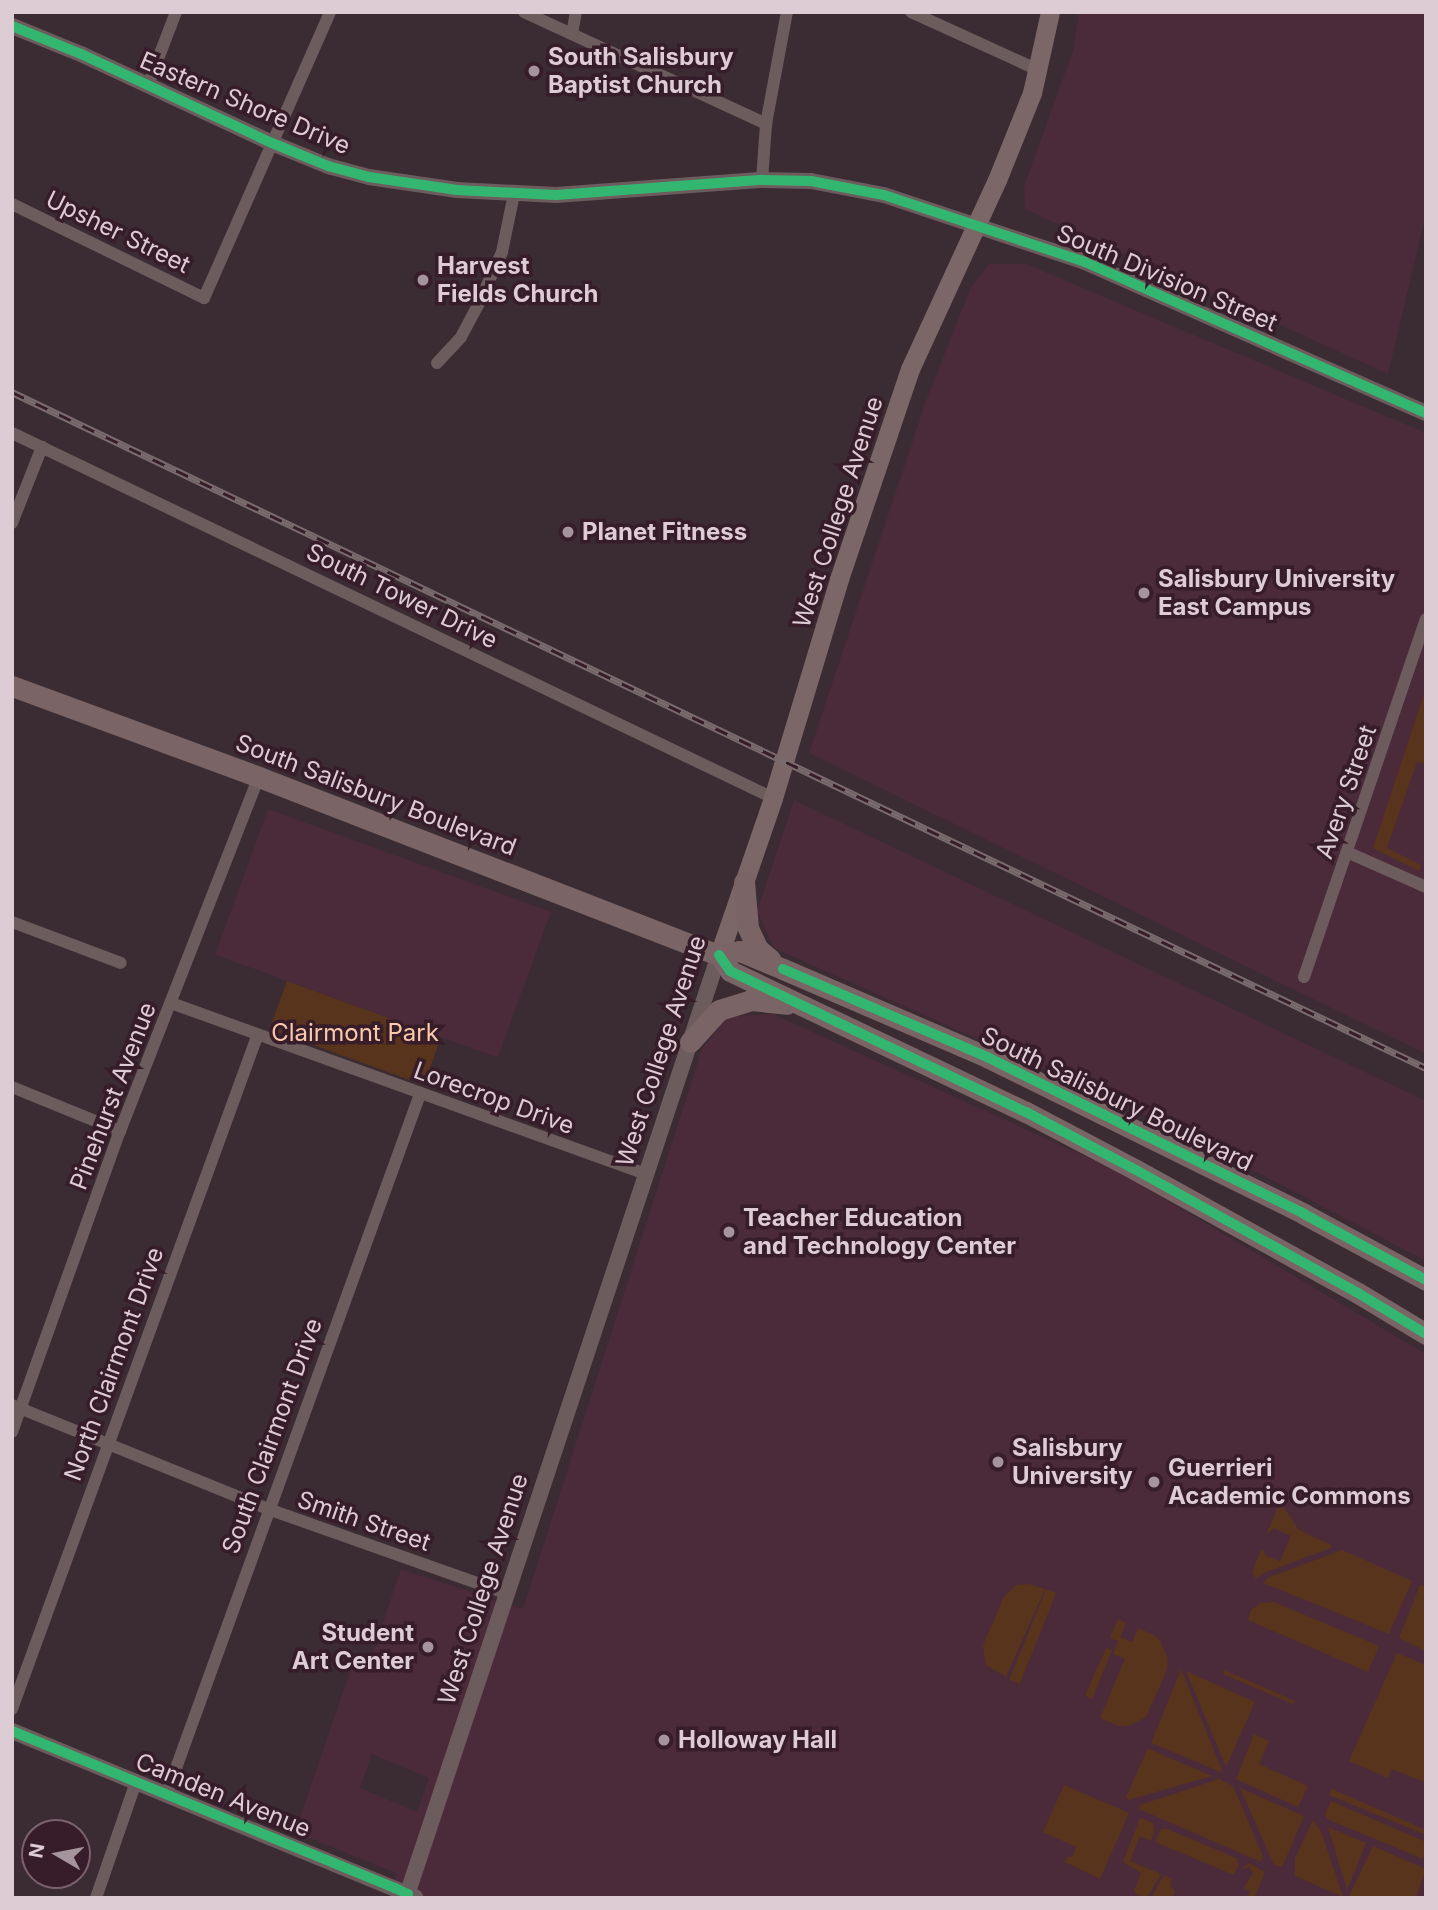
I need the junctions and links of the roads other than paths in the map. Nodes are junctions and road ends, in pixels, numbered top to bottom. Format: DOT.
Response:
graph roads {
  1 [pos="176,12"];
  2 [pos="330,12"];
  3 [pos="524,12"];
  4 [pos="576,12"];
  5 [pos="786,12"];
  6 [pos="911,12"];
  7 [pos="1050,12"];
  8 [pos="12,26"];
  9 [pos="572,34"];
  10 [pos="1038,70"];
  11 [pos="148,85"];
  12 [pos="766,124"];
  13 [pos="272,143"];
  14 [pos="762,180"];
  15 [pos="514,194"];
  16 [pos="12,204"];
  17 [pos="975,224"];
  18 [pos="437,363"];
  19 [pos="1426,413"];
  20 [pos="12,433"];
  21 [pos="42,447"];
  22 [pos="12,523"];
  23 [pos="1426,619"];
  24 [pos="12,686"];
  25 [pos="258,777"];
  26 [pos="772,798"];
  27 [pos="1349,853"];
  28 [pos="744,882"];
  29 [pos="1426,887"];
  30 [pos="12,922"];
  31 [pos="719,955"];
  32 [pos="121,963"];
  33 [pos="783,969"];
  34 [pos="1304,977"];
  35 [pos="171,1003"];
  36 [pos="801,1005"];
  37 [pos="258,1034"];
  38 [pos="690,1042"];
  39 [pos="12,1087"];
  40 [pos="420,1094"];
  41 [pos="1026,1112"];
  42 [pos="1131,1128"];
  43 [pos="120,1131"];
  44 [pos="646,1174"];
  45 [pos="1426,1280"];
  46 [pos="1426,1334"];
  47 [pos="16,1406"];
  48 [pos="12,1432"];
  49 [pos="106,1444"];
  50 [pos="268,1509"];
  51 [pos="508,1594"];
  52 [pos="12,1709"];
  53 [pos="12,1731"];
  54 [pos="136,1782"];
  55 [pos="167,1793"];
  56 [pos="410,1896"];
  57 [pos="96,1898"];
  1 -- 11 [label="street"];
  2 -- 13 [label="street"];
  3 -- 9 [label="street"];
  4 -- 9 [label="street"];
  5 -- 12 [label="street"];
  6 -- 10 [label="street"];
  7 -- 10 [label="main road, West College Avenue"];
  8 -- 11 [label="street, Eastern Shore Drive"];
  9 -- 12 [label="street"];
  10 -- 17 [label="main road, West College Avenue"];
  11 -- 13 [label="street, Eastern Shore Drive"];
  12 -- 14 [label="street"];
  13 -- 15 [label="street, Eastern Shore Drive"];
  13 -- 16 [label="street, Upsher Street"];
  14 -- 15 [label="street, Eastern Shore Drive"];
  14 -- 17 [label="street, South Division Street"];
  15 -- 18 [label="street"];
  17 -- 19 [label="street, South Division Street"];
  17 -- 26 [label="main road, West College Avenue"];
  20 -- 21 [label="street, South Tower Drive"];
  21 -- 22 [label="street"];
  21 -- 26 [label="street, South Tower Drive"];
  23 -- 27 [label="street, Avery Street"];
  24 -- 25 [label="main road, South Salisbury Boulevard"];
  25 -- 31 [label="main road, South Salisbury Boulevard"];
  25 -- 35 [label="street, Pinehurst Avenue"];
  26 -- 28 [label="main road, West College Avenue"];
  27 -- 29 [label="street"];
  27 -- 34 [label="street, Avery Street"];
  28 -- 31 [label="main road, West College Avenue"];
  28 -- 33 [label="main road"];
  30 -- 32 [label="street"];
  31 -- 33 [label="main road, South Salisbury Boulevard"];
  31 -- 36 [label="main road, South Salisbury Boulevard"];
  31 -- 38 [label="street, West College Avenue"];
  33 -- 42 [label="main road, South Salisbury Boulevard"];
  35 -- 37 [label="street, Lorecrop Drive"];
  35 -- 43 [label="street, Pinehurst Avenue"];
  36 -- 38 [label="main road"];
  36 -- 41 [label="main road, South Salisbury Boulevard"];
  37 -- 40 [label="street, Lorecrop Drive"];
  37 -- 49 [label="street, North Clairmont Drive"];
  38 -- 44 [label="street, West College Avenue"];
  39 -- 43 [label="street"];
  40 -- 44 [label="street, Lorecrop Drive"];
  40 -- 50 [label="street, South Clairmont Drive"];
  41 -- 42 [label="main road"];
  41 -- 46 [label="main road, South Salisbury Boulevard"];
  42 -- 45 [label="main road, South Salisbury Boulevard"];
  43 -- 47 [label="street, Pinehurst Avenue"];
  44 -- 51 [label="street, West College Avenue"];
  47 -- 48 [label="street, Pinehurst Avenue"];
  47 -- 49 [label="street, Smith Street"];
  49 -- 50 [label="street, Smith Street"];
  49 -- 52 [label="street, North Clairmont Drive"];
  50 -- 51 [label="street, Smith Street"];
  50 -- 55 [label="street, South Clairmont Drive"];
  51 -- 56 [label="street, West College Avenue"];
  53 -- 54 [label="street, Camden Avenue"];
  54 -- 55 [label="street, Camden Avenue"];
  54 -- 57 [label="street"];
  55 -- 56 [label="street, Camden Avenue"];
}
